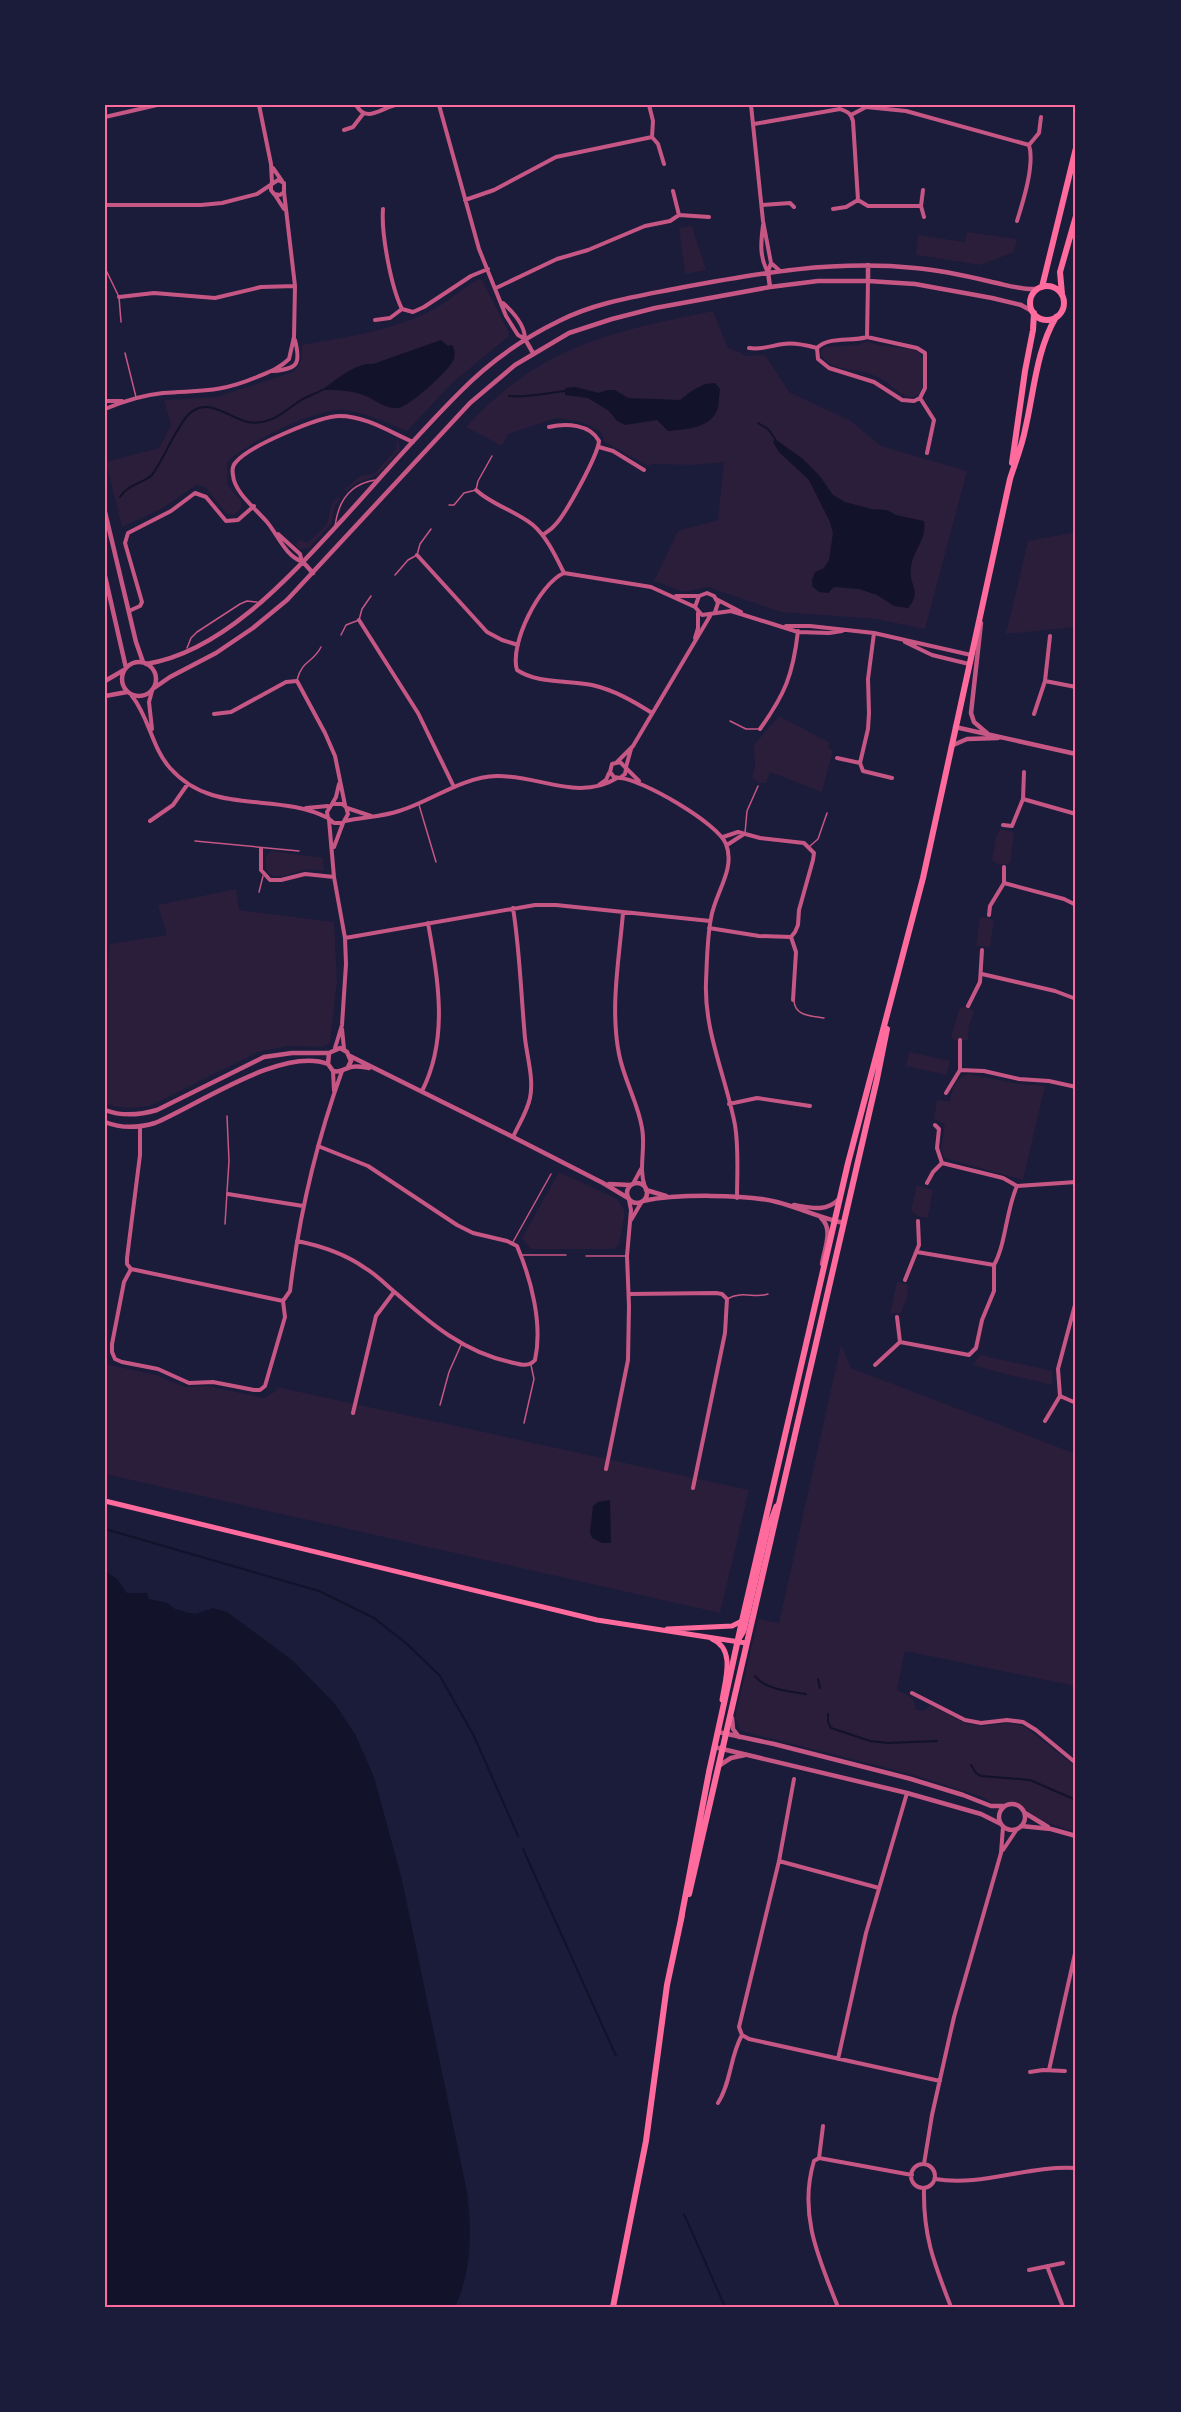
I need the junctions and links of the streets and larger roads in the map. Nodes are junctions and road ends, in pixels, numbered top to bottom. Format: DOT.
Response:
graph roads {
  1 [pos="157,105"];
  2 [pos="258,105"];
  3 [pos="356,105"];
  4 [pos="395,105"];
  5 [pos="439,105"];
  6 [pos="649,105"];
  7 [pos="751,105"];
  8 [pos="363,114"];
  9 [pos="851,115"];
  10 [pos="105,117"];
  11 [pos="1041,117"];
  12 [pos="754,124"];
  13 [pos="344,130"];
  14 [pos="652,137"];
  15 [pos="1029,145"];
  16 [pos="1076,148"];
  17 [pos="664,164"];
  18 [pos="271,165"];
  19 [pos="282,181"];
  20 [pos="272,184"];
  21 [pos="923,190"];
  22 [pos="672,191"];
  23 [pos="284,192"];
  24 [pos="257,194"];
  25 [pos="274,195"];
  26 [pos="465,200"];
  27 [pos="858,200"];
  28 [pos="105,205"];
  29 [pos="762,205"];
  30 [pos="921,206"];
  31 [pos="794,207"];
  32 [pos="833,208"];
  33 [pos="383,209"];
  34 [pos="285,213"];
  35 [pos="679,215"];
  36 [pos="1076,216"];
  37 [pos="709,217"];
  38 [pos="924,217"];
  39 [pos="764,221"];
  40 [pos="1017,221"];
  41 [pos="771,263"];
  42 [pos="763,264"];
  43 [pos="868,265"];
  44 [pos="488,269"];
  45 [pos="779,270"];
  46 [pos="768,272"];
  47 [pos="757,274"];
  48 [pos="868,281"];
  49 [pos="295,286"];
  50 [pos="770,287"];
  51 [pos="496,288"];
  52 [pos="1040,288"];
  53 [pos="1062,295"];
  54 [pos="119,297"];
  55 [pos="502,302"];
  56 [pos="402,309"];
  57 [pos="1033,312"];
  58 [pos="1056,317"];
  59 [pos="375,320"];
  60 [pos="525,331"];
  61 [pos="534,334"];
  62 [pos="518,335"];
  63 [pos="867,336"];
  64 [pos="294,337"];
  65 [pos="525,339"];
  66 [pos="516,345"];
  67 [pos="749,348"];
  68 [pos="817,348"];
  69 [pos="533,353"];
  70 [pos="272,371"];
  71 [pos="920,398"];
  72 [pos="105,400"];
  73 [pos="123,401"];
  74 [pos="105,409"];
  75 [pos="549,428"];
  76 [pos="413,442"];
  77 [pos="599,447"];
  78 [pos="927,453"];
  79 [pos="644,470"];
  80 [pos="1010,479"];
  81 [pos="476,490"];
  82 [pos="254,506"];
  83 [pos="105,513"];
  84 [pos="275,532"];
  85 [pos="543,535"];
  86 [pos="300,554"];
  87 [pos="309,555"];
  88 [pos="417,555"];
  89 [pos="295,560"];
  90 [pos="303,562"];
  91 [pos="295,570"];
  92 [pos="313,573"];
  93 [pos="564,573"];
  94 [pos="105,576"];
  95 [pos="672,596"];
  96 [pos="699,596"];
  97 [pos="716,599"];
  98 [pos="695,607"];
  99 [pos="982,609"];
  100 [pos="129,611"];
  101 [pos="715,612"];
  102 [pos="698,613"];
  103 [pos="710,615"];
  104 [pos="747,615"];
  105 [pos="359,620"];
  106 [pos="799,626"];
  107 [pos="783,627"];
  108 [pos="842,631"];
  109 [pos="798,632"];
  110 [pos="874,633"];
  111 [pos="1050,636"];
  112 [pos="900,640"];
  113 [pos="693,644"];
  114 [pos="519,645"];
  115 [pos="971,655"];
  116 [pos="145,663"];
  117 [pos="969,664"];
  118 [pos="125,669"];
  119 [pos="105,681"];
  120 [pos="1045,681"];
  121 [pos="1076,687"];
  122 [pos="153,689"];
  123 [pos="130,694"];
  124 [pos="105,696"];
  125 [pos="652,713"];
  126 [pos="214,714"];
  127 [pos="1034,714"];
  128 [pos="955,727"];
  129 [pos="760,729"];
  130 [pos="152,733"];
  131 [pos="988,734"];
  132 [pos="1007,738"];
  133 [pos="633,746"];
  134 [pos="951,746"];
  135 [pos="1076,754"];
  136 [pos="837,758"];
  137 [pos="617,762"];
  138 [pos="860,763"];
  139 [pos="626,768"];
  140 [pos="610,772"];
  141 [pos="1024,772"];
  142 [pos="339,777"];
  143 [pos="618,778"];
  144 [pos="892,778"];
  145 [pos="642,784"];
  146 [pos="187,785"];
  147 [pos="454,787"];
  148 [pos="594,789"];
  149 [pos="1023,800"];
  150 [pos="331,805"];
  151 [pos="345,806"];
  152 [pos="302,809"];
  153 [pos="1076,814"];
  154 [pos="374,817"];
  155 [pos="328,819"];
  156 [pos="150,821"];
  157 [pos="344,822"];
  158 [pos="1003,825"];
  159 [pos="745,834"];
  160 [pos="723,837"];
  161 [pos="727,845"];
  162 [pos="261,849"];
  163 [pos="333,853"];
  164 [pos="1004,867"];
  165 [pos="334,876"];
  166 [pos="1004,883"];
  167 [pos="1076,905"];
  168 [pos="513,908"];
  169 [pos="623,913"];
  170 [pos="989,915"];
  171 [pos="710,921"];
  172 [pos="428,923"];
  173 [pos="709,928"];
  174 [pos="791,937"];
  175 [pos="345,938"];
  176 [pos="982,950"];
  177 [pos="982,974"];
  178 [pos="1076,999"];
  179 [pos="793,1000"];
  180 [pos="968,1006"];
  181 [pos="890,1008"];
  182 [pos="342,1025"];
  183 [pos="960,1040"];
  184 [pos="336,1048"];
  185 [pos="344,1049"];
  186 [pos="329,1053"];
  187 [pos="350,1056"];
  188 [pos="328,1065"];
  189 [pos="348,1067"];
  190 [pos="375,1069"];
  191 [pos="960,1070"];
  192 [pos="333,1071"];
  193 [pos="342,1071"];
  194 [pos="1076,1087"];
  195 [pos="422,1091"];
  196 [pos="946,1093"];
  197 [pos="333,1095"];
  198 [pos="729,1104"];
  199 [pos="810,1106"];
  200 [pos="105,1110"];
  201 [pos="105,1122"];
  202 [pos="935,1125"];
  203 [pos="140,1127"];
  204 [pos="513,1137"];
  205 [pos="318,1146"];
  206 [pos="942,1163"];
  207 [pos="642,1166"];
  208 [pos="1076,1182"];
  209 [pos="603,1183"];
  210 [pos="927,1183"];
  211 [pos="632,1184"];
  212 [pos="1017,1186"];
  213 [pos="645,1188"];
  214 [pos="228,1194"];
  215 [pos="669,1197"];
  216 [pos="737,1198"];
  217 [pos="841,1198"];
  218 [pos="628,1199"];
  219 [pos="642,1202"];
  220 [pos="785,1204"];
  221 [pos="303,1206"];
  222 [pos="819,1217"];
  223 [pos="835,1221"];
  224 [pos="918,1221"];
  225 [pos="630,1223"];
  226 [pos="844,1223"];
  227 [pos="297,1241"];
  228 [pos="917,1252"];
  229 [pos="994,1264"];
  230 [pos="131,1269"];
  231 [pos="905,1280"];
  232 [pos="394,1292"];
  233 [pos="629,1294"];
  234 [pos="283,1301"];
  235 [pos="1076,1301"];
  236 [pos="815,1311"];
  237 [pos="897,1317"];
  238 [pos="900,1342"];
  239 [pos="875,1365"];
  240 [pos="1060,1396"];
  241 [pos="1076,1403"];
  242 [pos="353,1413"];
  243 [pos="1045,1421"];
  244 [pos="606,1469"];
  245 [pos="693,1488"];
  246 [pos="780,1494"];
  247 [pos="105,1502"];
  248 [pos="742,1621"];
  249 [pos="653,1629"];
  250 [pos="707,1637"];
  251 [pos="738,1641"];
  252 [pos="746,1642"];
  253 [pos="742,1657"];
  254 [pos="912,1694"];
  255 [pos="720,1723"];
  256 [pos="721,1733"];
  257 [pos="739,1737"];
  258 [pos="718,1748"];
  259 [pos="751,1755"];
  260 [pos="1076,1763"];
  261 [pos="717,1766"];
  262 [pos="794,1779"];
  263 [pos="911,1779"];
  264 [pos="907,1793"];
  265 [pos="1005,1806"];
  266 [pos="1024,1813"];
  267 [pos="1002,1825"];
  268 [pos="1019,1828"];
  269 [pos="1051,1829"];
  270 [pos="1076,1836"];
  271 [pos="1001,1853"];
  272 [pos="779,1860"];
  273 [pos="879,1888"];
  274 [pos="681,1919"];
  275 [pos="1076,1949"];
  276 [pos="742,2035"];
  277 [pos="838,2059"];
  278 [pos="1048,2070"];
  279 [pos="1065,2071"];
  280 [pos="1030,2072"];
  281 [pos="940,2081"];
  282 [pos="718,2103"];
  283 [pos="823,2126"];
  284 [pos="819,2158"];
  285 [pos="924,2164"];
  286 [pos="1076,2168"];
  287 [pos="912,2175"];
  288 [pos="935,2179"];
  289 [pos="924,2188"];
  290 [pos="1063,2263"];
  291 [pos="1047,2266"];
  292 [pos="1029,2270"];
  293 [pos="613,2307"];
  294 [pos="838,2307"];
  295 [pos="951,2307"];
  296 [pos="1063,2307"];
  1 -- 10 [label="street"];
  2 -- 18 [label="street"];
  3 -- 8 [label="street"];
  4 -- 8 [label="street"];
  5 -- 26 [label="street"];
  6 -- 14 [label="street"];
  7 -- 12 [label="street"];
  8 -- 13 [label="street"];
  9 -- 12 [label="street"];
  9 -- 15 [label="street"];
  9 -- 27 [label="street"];
  11 -- 15 [label="street"];
  12 -- 29 [label="street"];
  14 -- 17 [label="street"];
  14 -- 26 [label="street"];
  15 -- 40 [label="street"];
  16 -- 52 [label="main road"];
  18 -- 19 [label="street"];
  18 -- 20 [label="street"];
  19 -- 20 [label="street"];
  19 -- 23 [label="street"];
  20 -- 24 [label="street"];
  20 -- 25 [label="street"];
  21 -- 30 [label="street"];
  22 -- 35 [label="street"];
  23 -- 25 [label="street"];
  23 -- 34 [label="street"];
  24 -- 25 [label="street"];
  24 -- 28 [label="street"];
  25 -- 34 [label="street"];
  26 -- 44 [label="street"];
  27 -- 30 [label="street"];
  27 -- 32 [label="street"];
  29 -- 31 [label="street"];
  29 -- 39 [label="street"];
  30 -- 38 [label="street"];
  33 -- 56 [label="street"];
  34 -- 49 [label="street"];
  35 -- 37 [label="street"];
  35 -- 51 [label="street"];
  36 -- 53 [label="main road"];
  39 -- 41 [label="street"];
  39 -- 42 [label="street"];
  41 -- 45 [label="street"];
  41 -- 46 [label="street"];
  42 -- 46 [label="street"];
  42 -- 47 [label="street"];
  43 -- 45 [label="street"];
  43 -- 48 [label="street"];
  43 -- 52 [label="street"];
  44 -- 51 [label="street"];
  44 -- 56 [label="street"];
  45 -- 46 [label="street"];
  46 -- 47 [label="street"];
  46 -- 50 [label="street"];
  47 -- 61 [label="street"];
  48 -- 50 [label="street"];
  48 -- 57 [label="street"];
  48 -- 63 [label="street"];
  49 -- 54 [label="street"];
  49 -- 64 [label="street"];
  50 -- 69 [label="street"];
  51 -- 55 [label="street"];
  52 -- 53 [label="main road"];
  52 -- 57 [label="main road"];
  53 -- 58 [label="main road"];
  55 -- 60 [label="street"];
  55 -- 62 [label="street"];
  56 -- 59 [label="street"];
  57 -- 58 [label="main road"];
  57 -- 80 [label="main road"];
  58 -- 80 [label="main road"];
  60 -- 61 [label="street"];
  60 -- 65 [label="street"];
  61 -- 65 [label="street"];
  62 -- 65 [label="street"];
  62 -- 66 [label="street"];
  63 -- 68 [label="street"];
  63 -- 71 [label="street"];
  64 -- 70 [label="street"];
  64 -- 70 [label="street"];
  65 -- 66 [label="street"];
  65 -- 69 [label="street"];
  66 -- 76 [label="street"];
  67 -- 68 [label="street"];
  68 -- 71 [label="street"];
  69 -- 92 [label="street"];
  70 -- 73 [label="street"];
  71 -- 78 [label="street"];
  72 -- 73 [label="street"];
  73 -- 74 [label="street"];
  75 -- 77 [label="street"];
  76 -- 82 [label="street"];
  76 -- 87 [label="street"];
  77 -- 79 [label="street"];
  77 -- 85 [label="street"];
  80 -- 99 [label="main road"];
  81 -- 85 [label="street"];
  82 -- 84 [label="street"];
  82 -- 100 [label="street"];
  83 -- 100 [label="street"];
  84 -- 86 [label="street"];
  84 -- 89 [label="street"];
  85 -- 93 [label="street"];
  86 -- 87 [label="street"];
  86 -- 90 [label="street"];
  87 -- 90 [label="street"];
  88 -- 114 [label="street"];
  89 -- 90 [label="street"];
  89 -- 91 [label="street"];
  90 -- 91 [label="street"];
  90 -- 92 [label="street"];
  91 -- 116 [label="street"];
  92 -- 122 [label="street"];
  93 -- 95 [label="street"];
  93 -- 114 [label="street"];
  94 -- 118 [label="street"];
  95 -- 96 [label="street"];
  95 -- 98 [label="street"];
  96 -- 97 [label="street"];
  96 -- 98 [label="street"];
  97 -- 101 [label="street"];
  97 -- 104 [label="street"];
  98 -- 102 [label="street"];
  99 -- 115 [label="main road"];
  99 -- 131 [label="street"];
  100 -- 116 [label="street"];
  101 -- 103 [label="street"];
  101 -- 104 [label="street"];
  102 -- 103 [label="street"];
  102 -- 113 [label="street"];
  103 -- 113 [label="street"];
  104 -- 107 [label="street"];
  105 -- 147 [label="street"];
  106 -- 107 [label="street"];
  106 -- 108 [label="street"];
  106 -- 109 [label="street"];
  107 -- 109 [label="street"];
  108 -- 109 [label="street"];
  108 -- 110 [label="street"];
  109 -- 129 [label="street"];
  110 -- 112 [label="street"];
  110 -- 138 [label="street"];
  111 -- 120 [label="street"];
  112 -- 115 [label="street"];
  112 -- 117 [label="street"];
  113 -- 125 [label="street"];
  114 -- 125 [label="street"];
  115 -- 117 [label="main road"];
  116 -- 118 [label="street"];
  116 -- 122 [label="street"];
  117 -- 128 [label="main road"];
  118 -- 119 [label="street"];
  118 -- 123 [label="street"];
  120 -- 121 [label="street"];
  120 -- 127 [label="street"];
  122 -- 123 [label="street"];
  122 -- 130 [label="street"];
  123 -- 124 [label="street"];
  123 -- 130 [label="street"];
  125 -- 133 [label="street"];
  126 -- 142 [label="street"];
  128 -- 131 [label="street"];
  128 -- 134 [label="main road"];
  130 -- 146 [label="street"];
  131 -- 132 [label="street"];
  132 -- 134 [label="street"];
  132 -- 135 [label="street"];
  133 -- 137 [label="street"];
  133 -- 139 [label="street"];
  134 -- 181 [label="main road"];
  136 -- 138 [label="street"];
  137 -- 139 [label="street"];
  137 -- 140 [label="street"];
  138 -- 144 [label="street"];
  139 -- 143 [label="street"];
  139 -- 145 [label="street"];
  140 -- 143 [label="street"];
  140 -- 148 [label="street"];
  141 -- 149 [label="street"];
  142 -- 150 [label="street"];
  142 -- 151 [label="street"];
  143 -- 145 [label="street"];
  143 -- 148 [label="street"];
  145 -- 160 [label="street"];
  146 -- 152 [label="street"];
  146 -- 156 [label="street"];
  147 -- 148 [label="street"];
  147 -- 154 [label="street"];
  149 -- 153 [label="street"];
  149 -- 158 [label="street"];
  150 -- 151 [label="street"];
  150 -- 152 [label="street"];
  150 -- 155 [label="street"];
  151 -- 154 [label="street"];
  151 -- 157 [label="street"];
  152 -- 155 [label="street"];
  154 -- 157 [label="street"];
  155 -- 157 [label="street"];
  155 -- 163 [label="street"];
  157 -- 163 [label="street"];
  159 -- 160 [label="street"];
  159 -- 161 [label="street"];
  159 -- 174 [label="street"];
  160 -- 161 [label="street"];
  161 -- 171 [label="street"];
  162 -- 165 [label="street"];
  163 -- 165 [label="street"];
  164 -- 166 [label="street"];
  165 -- 175 [label="street"];
  166 -- 167 [label="street"];
  166 -- 170 [label="street"];
  168 -- 169 [label="street"];
  168 -- 172 [label="street"];
  168 -- 204 [label="street"];
  169 -- 171 [label="street"];
  169 -- 207 [label="street"];
  171 -- 173 [label="street"];
  172 -- 175 [label="street"];
  172 -- 195 [label="street"];
  173 -- 174 [label="street"];
  173 -- 198 [label="street"];
  174 -- 179 [label="street"];
  175 -- 182 [label="street"];
  176 -- 177 [label="street"];
  177 -- 178 [label="street"];
  177 -- 180 [label="street"];
  181 -- 217 [label="main road"];
  181 -- 226 [label="main road"];
  182 -- 184 [label="street"];
  182 -- 185 [label="street"];
  183 -- 191 [label="street"];
  184 -- 185 [label="street"];
  184 -- 186 [label="street"];
  185 -- 187 [label="street"];
  186 -- 188 [label="street"];
  186 -- 200 [label="street"];
  187 -- 189 [label="street"];
  187 -- 190 [label="street"];
  188 -- 192 [label="street"];
  188 -- 203 [label="street"];
  189 -- 190 [label="street"];
  189 -- 193 [label="street"];
  190 -- 195 [label="street"];
  191 -- 194 [label="street"];
  191 -- 196 [label="street"];
  192 -- 193 [label="street"];
  192 -- 197 [label="street"];
  193 -- 197 [label="street"];
  195 -- 204 [label="street"];
  197 -- 205 [label="street"];
  198 -- 199 [label="street"];
  198 -- 216 [label="street"];
  201 -- 203 [label="street"];
  202 -- 206 [label="street"];
  203 -- 230 [label="street"];
  204 -- 209 [label="street"];
  205 -- 221 [label="street"];
  205 -- 232 [label="street"];
  206 -- 210 [label="street"];
  206 -- 212 [label="street"];
  207 -- 211 [label="street"];
  207 -- 213 [label="street"];
  208 -- 212 [label="street"];
  209 -- 211 [label="street"];
  209 -- 218 [label="street"];
  211 -- 213 [label="street"];
  211 -- 218 [label="street"];
  212 -- 229 [label="street"];
  213 -- 215 [label="street"];
  213 -- 219 [label="street"];
  214 -- 221 [label="street"];
  215 -- 216 [label="street"];
  215 -- 219 [label="street"];
  216 -- 220 [label="street"];
  217 -- 220 [label="street"];
  217 -- 223 [label="main road"];
  218 -- 219 [label="street"];
  218 -- 225 [label="street"];
  219 -- 225 [label="street"];
  220 -- 222 [label="street"];
  221 -- 227 [label="street"];
  222 -- 223 [label="street"];
  222 -- 236 [label="street"];
  223 -- 226 [label="street"];
  223 -- 236 [label="main road"];
  224 -- 228 [label="street"];
  225 -- 233 [label="street"];
  226 -- 246 [label="main road"];
  227 -- 232 [label="street"];
  227 -- 234 [label="street"];
  228 -- 229 [label="street"];
  228 -- 231 [label="street"];
  229 -- 238 [label="street"];
  230 -- 234 [label="street"];
  230 -- 234 [label="street"];
  232 -- 242 [label="street"];
  233 -- 244 [label="street"];
  233 -- 245 [label="street"];
  235 -- 240 [label="street"];
  236 -- 248 [label="main road"];
  237 -- 238 [label="street"];
  238 -- 239 [label="street"];
  240 -- 241 [label="street"];
  240 -- 243 [label="street"];
  246 -- 251 [label="main road"];
  246 -- 252 [label="main road"];
  247 -- 249 [label="main road"];
  248 -- 249 [label="main road"];
  248 -- 251 [label="main road"];
  249 -- 250 [label="main road"];
  250 -- 251 [label="main road"];
  250 -- 255 [label="main road"];
  251 -- 252 [label="main road"];
  251 -- 255 [label="main road"];
  252 -- 253 [label="main road"];
  253 -- 256 [label="main road"];
  253 -- 257 [label="street"];
  254 -- 260 [label="street"];
  255 -- 256 [label="main road"];
  256 -- 257 [label="street"];
  256 -- 258 [label="main road"];
  257 -- 263 [label="street"];
  258 -- 259 [label="street"];
  258 -- 261 [label="main road"];
  258 -- 274 [label="main road"];
  259 -- 261 [label="street"];
  259 -- 264 [label="street"];
  261 -- 274 [label="main road"];
  262 -- 272 [label="street"];
  263 -- 264 [label="street"];
  263 -- 265 [label="street"];
  264 -- 267 [label="street"];
  264 -- 273 [label="street"];
  265 -- 266 [label="street"];
  265 -- 267 [label="street"];
  266 -- 268 [label="street"];
  266 -- 269 [label="street"];
  267 -- 268 [label="street"];
  267 -- 271 [label="street"];
  268 -- 269 [label="street"];
  268 -- 271 [label="street"];
  269 -- 270 [label="street"];
  271 -- 281 [label="street"];
  272 -- 273 [label="street"];
  272 -- 276 [label="street"];
  273 -- 277 [label="street"];
  274 -- 293 [label="main road"];
  275 -- 278 [label="street"];
  276 -- 277 [label="street"];
  276 -- 282 [label="street"];
  277 -- 281 [label="street"];
  278 -- 279 [label="street"];
  278 -- 280 [label="street"];
  281 -- 285 [label="street"];
  283 -- 284 [label="street"];
  284 -- 287 [label="street"];
  284 -- 294 [label="street"];
  285 -- 287 [label="street"];
  285 -- 288 [label="street"];
  286 -- 288 [label="street"];
  287 -- 289 [label="street"];
  288 -- 289 [label="street"];
  289 -- 295 [label="street"];
  290 -- 291 [label="street"];
  291 -- 292 [label="street"];
  291 -- 296 [label="street"];
}
